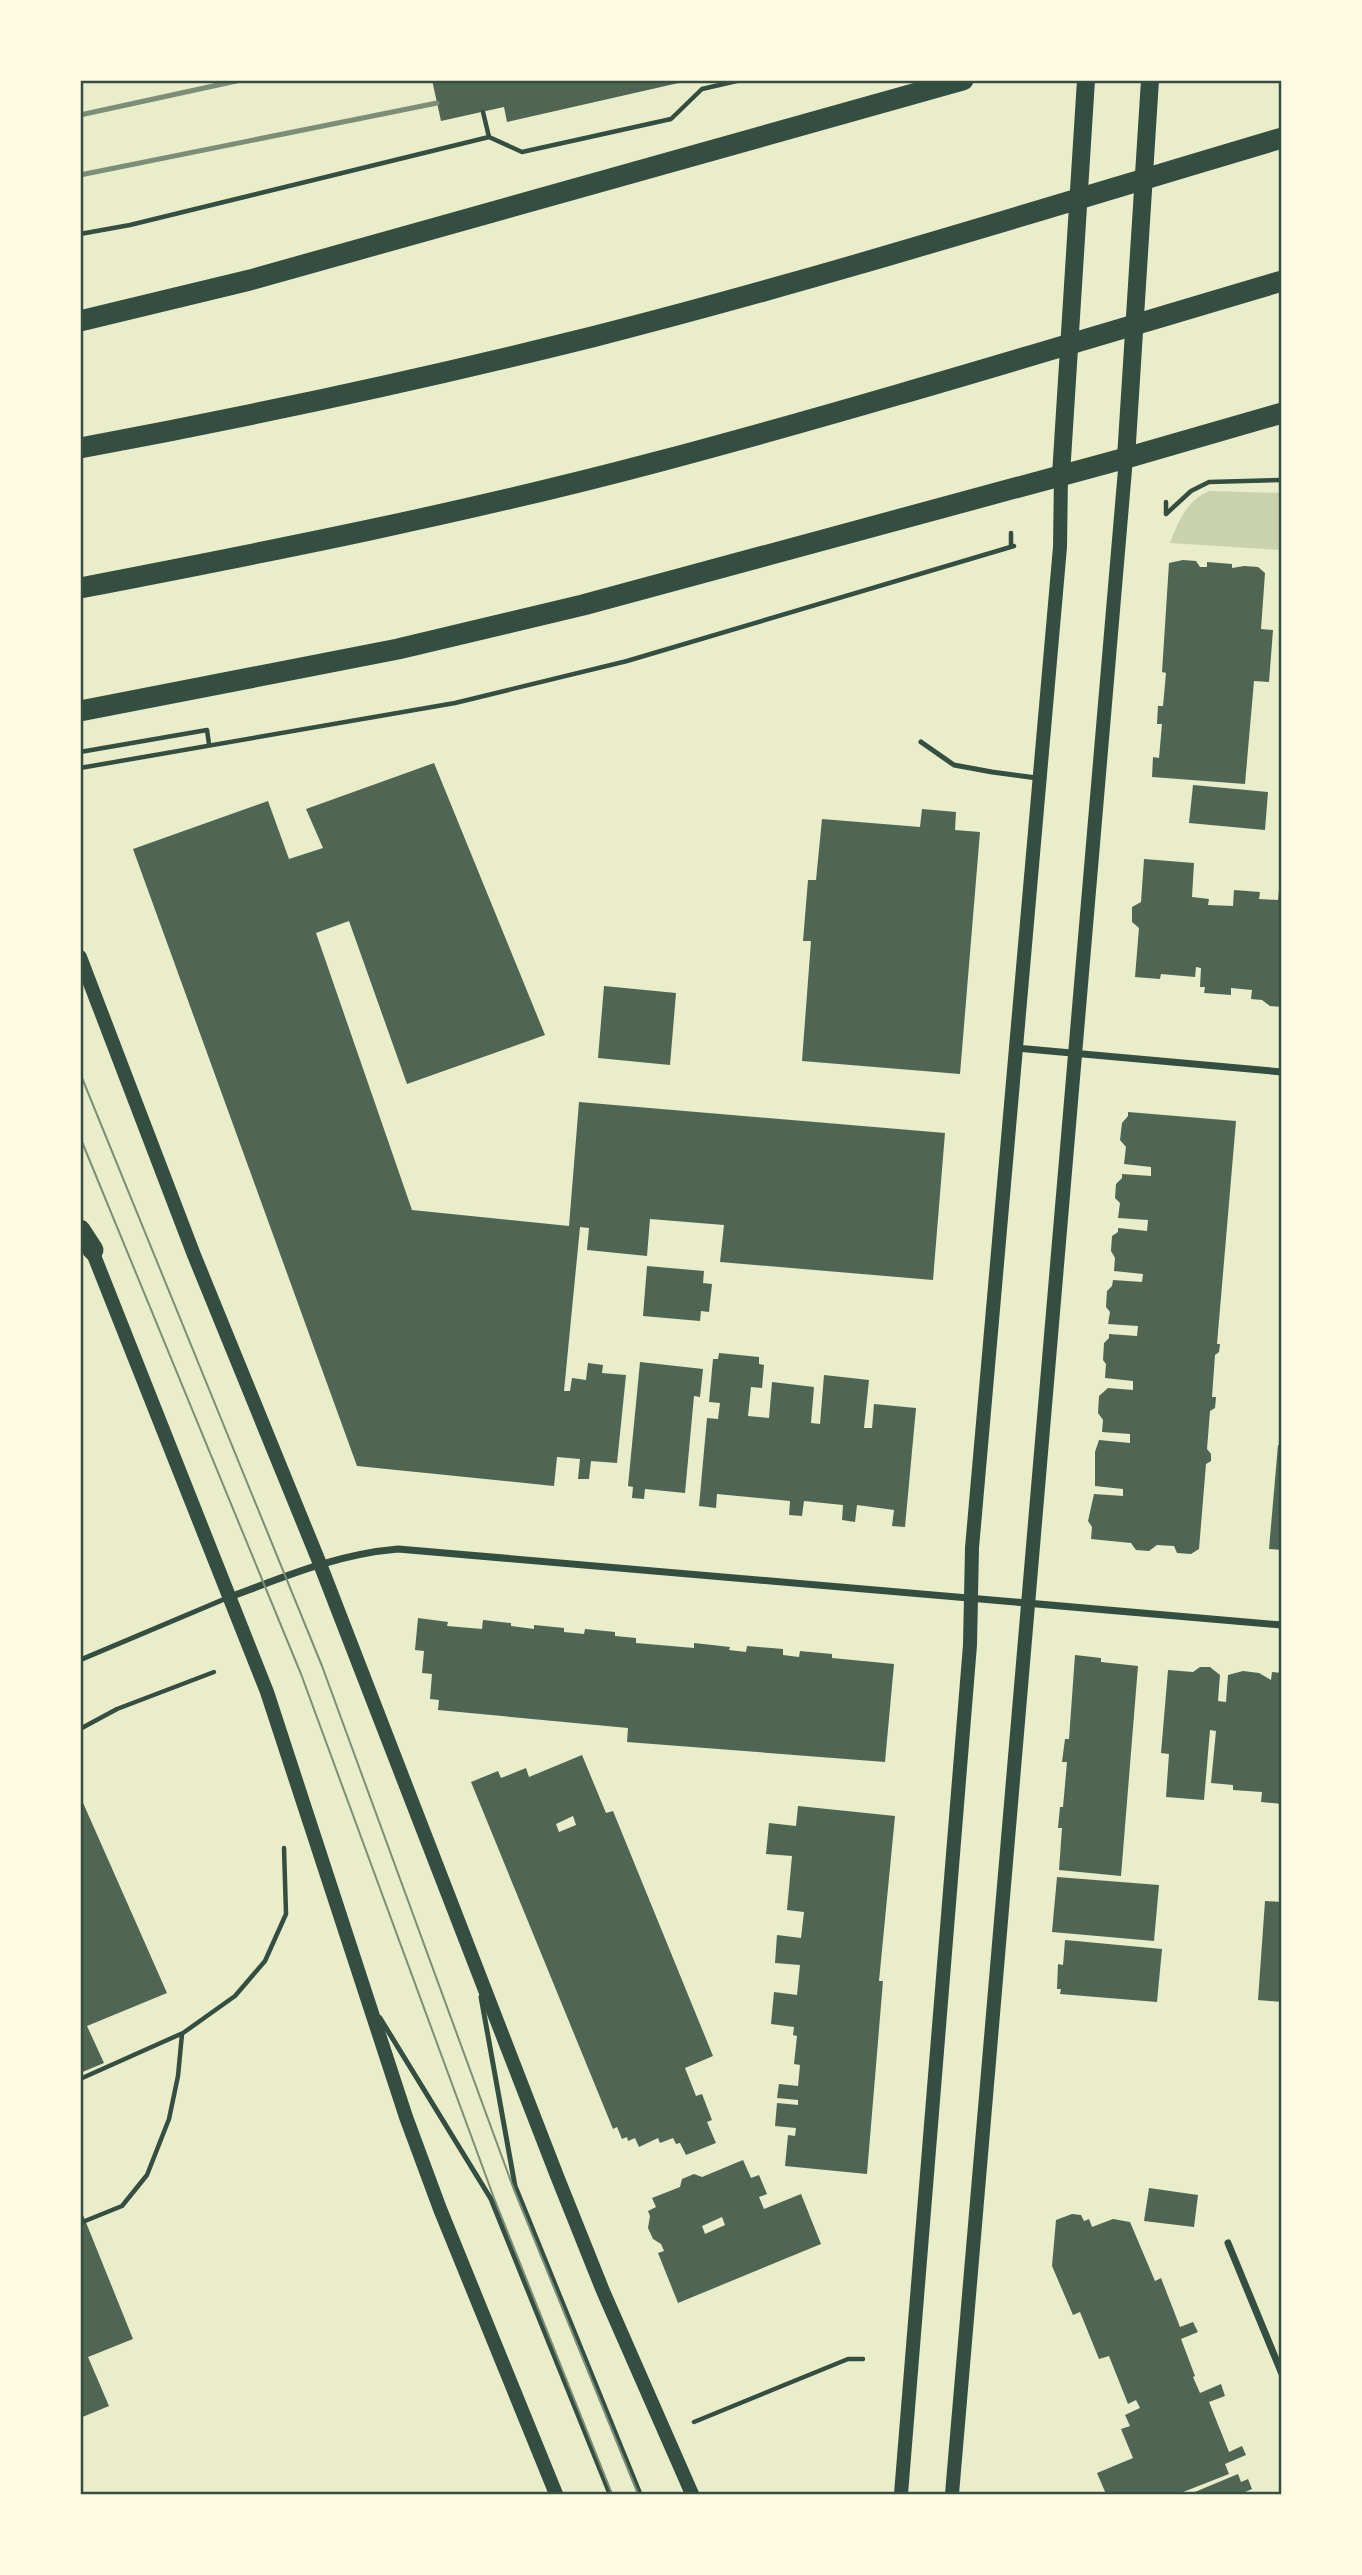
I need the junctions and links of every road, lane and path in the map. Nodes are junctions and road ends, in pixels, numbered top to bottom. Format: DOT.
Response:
graph roads {
  1 [pos="740,80"];
  2 [pos="964,80"];
  3 [pos="1086,80"];
  4 [pos="1150,80"];
  5 [pos="483,111"];
  6 [pos="489,137"];
  7 [pos="1282,138"];
  8 [pos="80,234"];
  9 [pos="1282,281"];
  10 [pos="80,321"];
  11 [pos="1282,413"];
  12 [pos="80,448"];
  13 [pos="1126,458"];
  14 [pos="1061,475"];
  15 [pos="1282,480"];
  16 [pos="1166,502"];
  17 [pos="1011,533"];
  18 [pos="80,588"];
  19 [pos="80,710"];
  20 [pos="921,742"];
  21 [pos="209,744"];
  22 [pos="80,752"];
  23 [pos="80,768"];
  24 [pos="1040,778"];
  25 [pos="80,957"];
  26 [pos="1016,1048"];
  27 [pos="1074,1053"];
  28 [pos="1282,1072"];
  29 [pos="80,1222"];
  30 [pos="80,1230"];
  31 [pos="93,1250"];
  32 [pos="320,1564"];
  33 [pos="230,1597"];
  34 [pos="970,1598"];
  35 [pos="1027,1603"];
  36 [pos="1282,1625"];
  37 [pos="80,1660"];
  38 [pos="214,1672"];
  39 [pos="80,1729"];
  40 [pos="284,1847"];
  41 [pos="476,1968"];
  42 [pos="369,2001"];
  43 [pos="183,2033"];
  44 [pos="80,2079"];
  45 [pos="80,2223"];
  46 [pos="1228,2243"];
  47 [pos="848,2359"];
  48 [pos="863,2359"];
  49 [pos="1282,2374"];
  50 [pos="556,2494"];
  51 [pos="610,2494"];
  52 [pos="640,2494"];
  53 [pos="692,2494"];
  54 [pos="901,2494"];
  55 [pos="952,2494"];
  1 -- 6 [label="path"];
  2 -- 10 [label="highway"];
  3 -- 14 [label="main road"];
  4 -- 13 [label="main road"];
  5 -- 6 [label="path"];
  6 -- 8 [label="path"];
  7 -- 12 [label="highway"];
  9 -- 18 [label="highway"];
  11 -- 13 [label="highway"];
  13 -- 14 [label="highway"];
  13 -- 27 [label="main road"];
  14 -- 19 [label="highway"];
  14 -- 24 [label="main road"];
  15 -- 16 [label="path"];
  17 -- 21 [label="path"];
  20 -- 24 [label="lane"];
  21 -- 22 [label="path"];
  21 -- 23 [label="path"];
  24 -- 26 [label="main road"];
  25 -- 32 [label="main road"];
  26 -- 27 [label="street"];
  26 -- 34 [label="main road"];
  27 -- 28 [label="street"];
  27 -- 35 [label="main road"];
  29 -- 31 [label="main road"];
  30 -- 31 [label="highway"];
  31 -- 33 [label="main road"];
  32 -- 33 [label="street"];
  32 -- 34 [label="street"];
  32 -- 41 [label="main road"];
  33 -- 37 [label="lane"];
  33 -- 42 [label="main road"];
  34 -- 35 [label="street"];
  34 -- 54 [label="main road"];
  35 -- 36 [label="street"];
  35 -- 55 [label="main road"];
  38 -- 39 [label="path"];
  40 -- 43 [label="path"];
  41 -- 52 [label="lane"];
  41 -- 53 [label="main road"];
  42 -- 50 [label="main road"];
  42 -- 51 [label="lane"];
  43 -- 44 [label="path"];
  43 -- 45 [label="path"];
  46 -- 49 [label="street"];
  47 -- 48 [label="path"];
}
